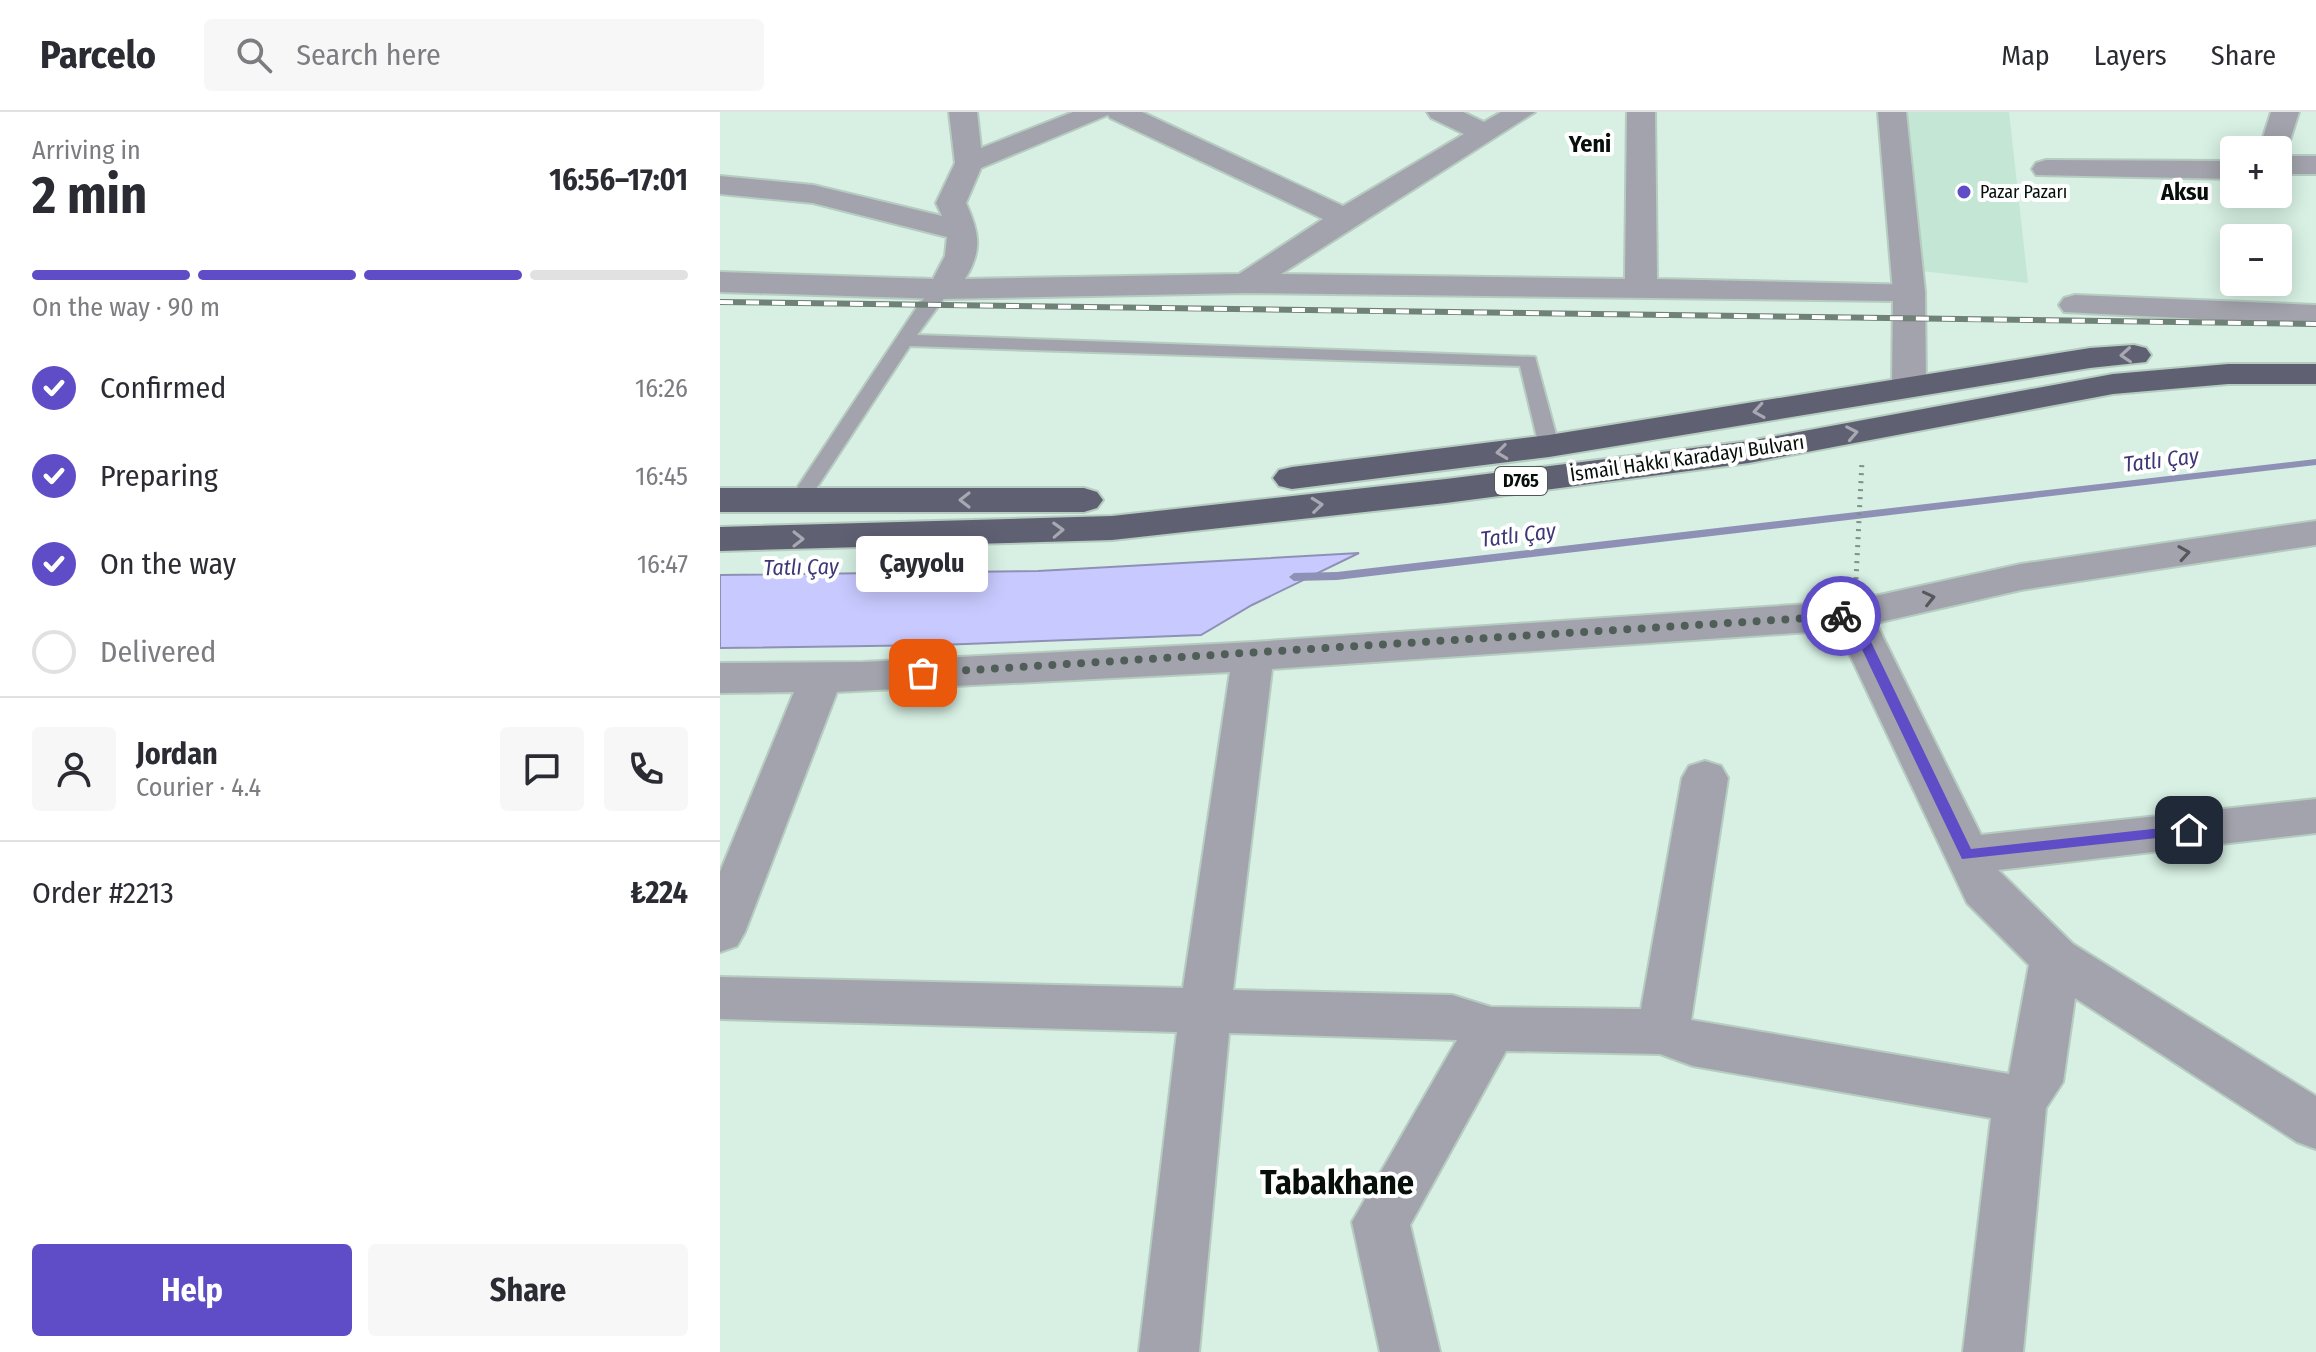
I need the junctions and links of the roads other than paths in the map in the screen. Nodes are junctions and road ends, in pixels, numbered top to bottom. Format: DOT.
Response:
graph roads {
  1 [pos="963,112"];
  2 [pos="1097,112"];
  3 [pos="1120,112"];
  4 [pos="1441,112"];
  5 [pos="1521,112"];
  6 [pos="1641,112"];
  7 [pos="1892,112"];
  8 [pos="2285,112"];
  9 [pos="1485,133"];
  10 [pos="2277,136"];
  11 [pos="969,163"];
  12 [pos="2292,165"];
  13 [pos="2316,165"];
  14 [pos="2046,169"];
  15 [pos="2220,170"];
  16 [pos="720,185"];
  17 [pos="1345,218"];
  18 [pos="964,232"];
  19 [pos="720,282"];
  20 [pos="1246,283"];
  21 [pos="942,289"];
  22 [pos="1641,289"];
  23 [pos="1909,292"];
  24 [pos="2075,305"];
  25 [pos="2316,315"];
  26 [pos="904,340"];
  27 [pos="2316,349"];
  28 [pos="2316,374"];
  29 [pos="1909,386"];
  30 [pos="1549,446"];
  31 [pos="720,500"];
  32 [pos="799,500"];
  33 [pos="2316,533"];
  34 [pos="720,539"];
  35 [pos="1854,603"];
  36 [pos="1253,656"];
  37 [pos="822,677"];
  38 [pos="720,678"];
  39 [pos="1705,778"];
  40 [pos="2316,816"];
  41 [pos="1967,855"];
  42 [pos="720,932"];
  43 [pos="2055,959"];
  44 [pos="720,998"];
  45 [pos="1205,1012"];
  46 [pos="1491,1029"];
  47 [pos="1663,1032"];
  48 [pos="2020,1099"];
  49 [pos="2316,1125"];
  50 [pos="1169,1352"];
  51 [pos="1410,1352"];
  52 [pos="1993,1352"];
  1 -- 11 [label="street"];
  2 -- 11 [label="street"];
  3 -- 17 [label="street"];
  4 -- 9 [label="street"];
  5 -- 9 [label="street"];
  6 -- 22 [label="street"];
  7 -- 23 [label="street"];
  8 -- 10 [label="street"];
  9 -- 17 [label="street"];
  11 -- 18 [label="street"];
  12 -- 13 [label="street"];
  14 -- 15 [label="street"];
  16 -- 18 [label="street"];
  17 -- 20 [label="street"];
  18 -- 21 [label="street"];
  19 -- 21 [label="street"];
  20 -- 21 [label="street"];
  20 -- 22 [label="street"];
  21 -- 26 [label="lane"];
  22 -- 23 [label="street"];
  23 -- 29 [label="street"];
  24 -- 25 [label="street"];
  26 -- 30 [label="lane"];
  26 -- 32 [label="lane"];
  27 -- 29 [label="highway, D765, one-way"];
  34 -- 28 [label="highway, İsmail Hakkı Karadayı Bulvarı / D765, one-way"];
  29 -- 30 [label="highway, D765, one-way"];
  30 -- 32 [label="highway, D765, one-way"];
  31 -- 32 [label="highway, D765"];
  35 -- 33 [label="street, one-way"];
  35 -- 36 [label="street"];
  35 -- 41 [label="street"];
  36 -- 37 [label="street"];
  36 -- 45 [label="street"];
  37 -- 38 [label="street"];
  37 -- 42 [label="street"];
  39 -- 47 [label="street"];
  40 -- 41 [label="street"];
  41 -- 43 [label="street"];
  43 -- 48 [label="street"];
  43 -- 49 [label="street"];
  44 -- 45 [label="street"];
  45 -- 46 [label="street"];
  45 -- 50 [label="street"];
  46 -- 47 [label="street"];
  46 -- 51 [label="street"];
  47 -- 48 [label="street"];
  48 -- 52 [label="street"];
}
